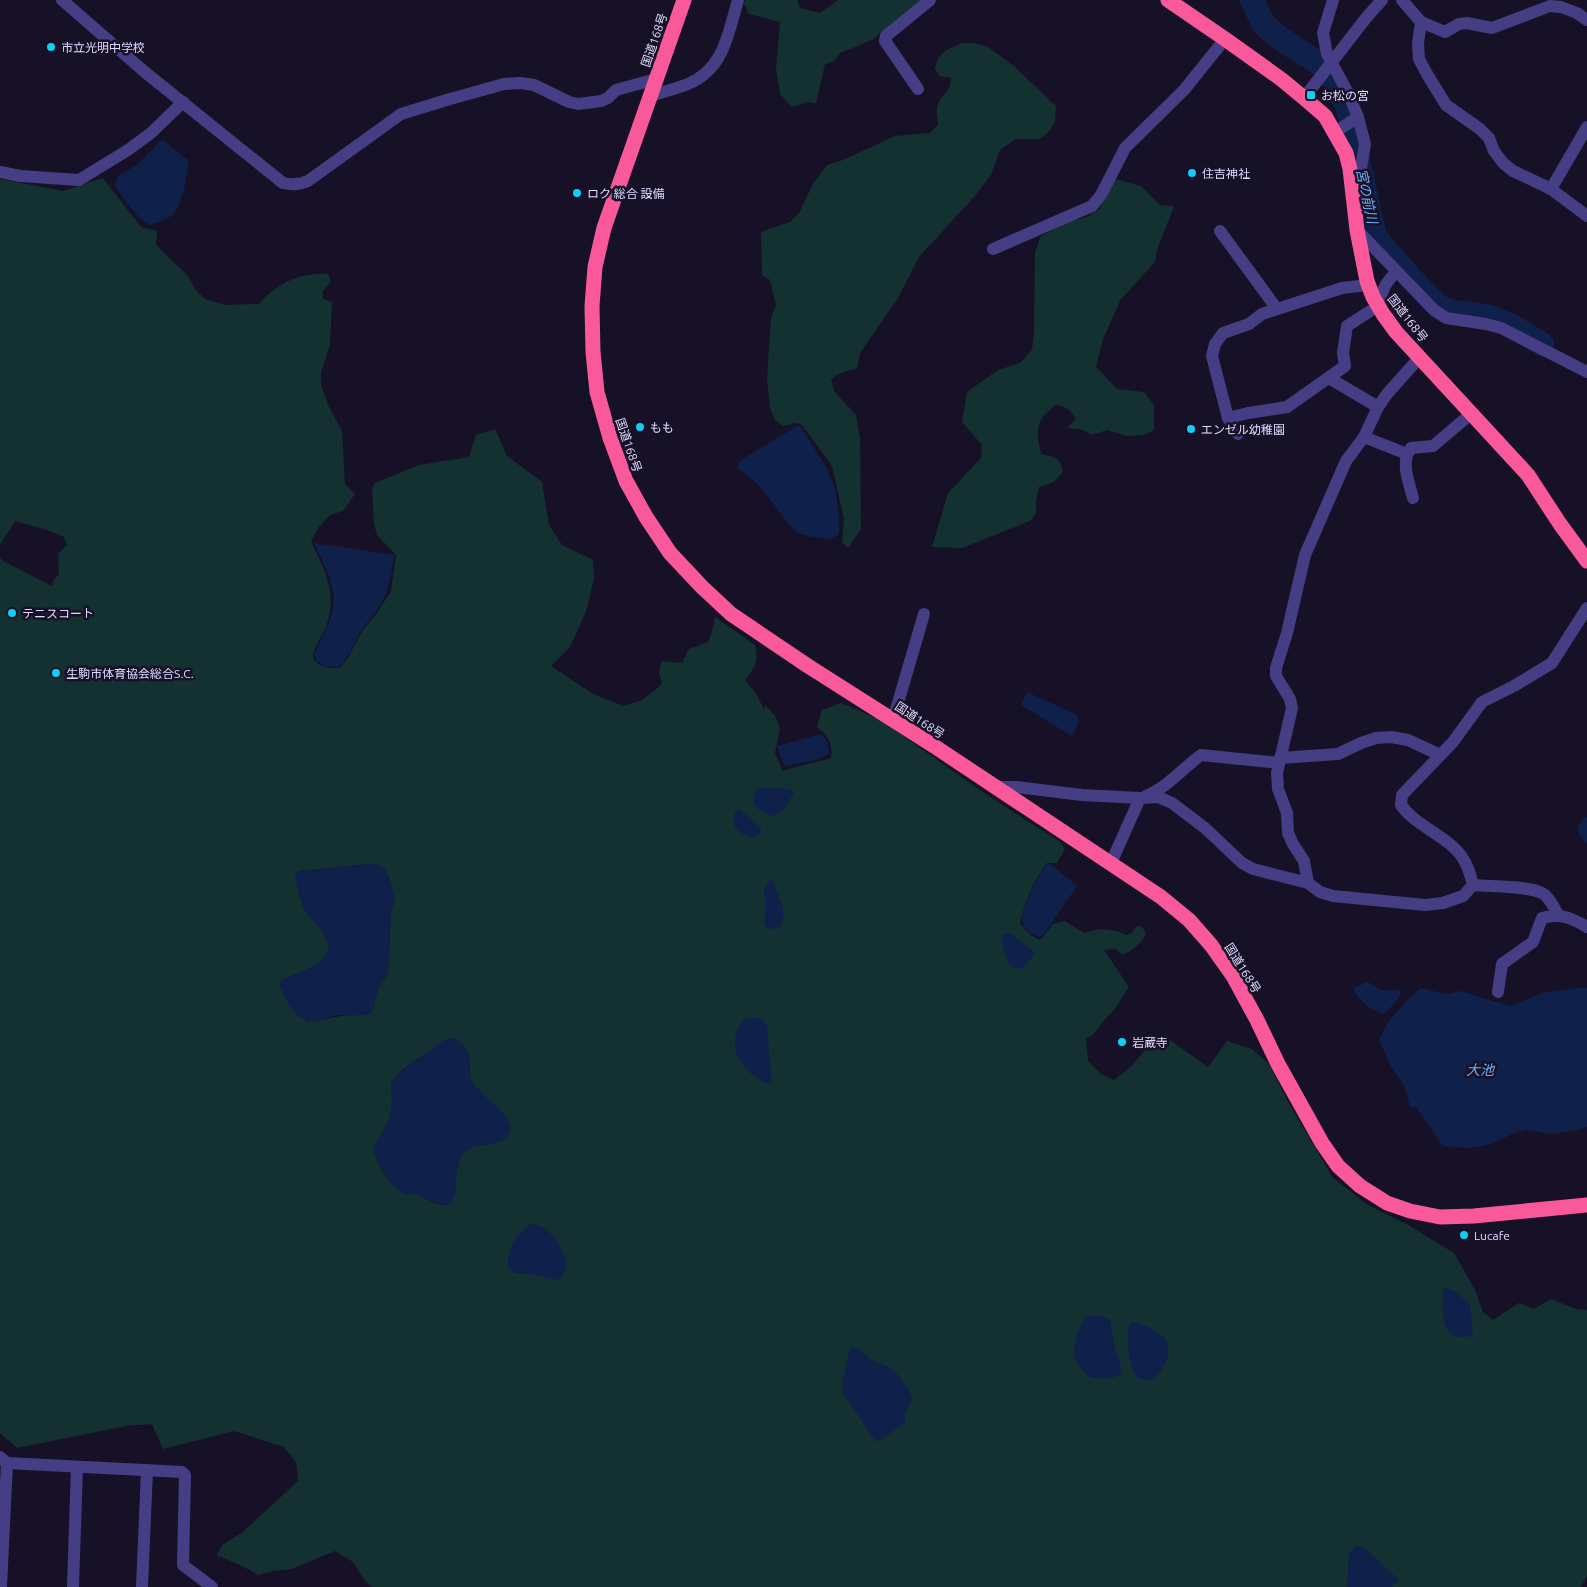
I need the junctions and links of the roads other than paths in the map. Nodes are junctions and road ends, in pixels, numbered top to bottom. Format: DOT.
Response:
graph roads {
  1 [pos="62,0"];
  2 [pos="684,0"];
  3 [pos="738,0"];
  4 [pos="930,0"];
  5 [pos="1168,0"];
  6 [pos="1333,0"];
  7 [pos="1382,0"];
  8 [pos="1402,0"];
  9 [pos="1587,20"];
  10 [pos="1421,22"];
  11 [pos="1225,38"];
  12 [pos="1332,63"];
  13 [pos="656,80"];
  14 [pos="918,90"];
  15 [pos="650,96"];
  16 [pos="1304,98"];
  17 [pos="183,102"];
  18 [pos="1358,116"];
  19 [pos="1587,127"];
  20 [pos="1335,132"];
  21 [pos="0,172"];
  22 [pos="1551,190"];
  23 [pos="1354,208"];
  24 [pos="1587,216"];
  25 [pos="1358,230"];
  26 [pos="1220,231"];
  27 [pos="994,249"];
  28 [pos="1397,272"];
  29 [pos="1368,285"];
  30 [pos="1378,306"];
  31 [pos="1277,310"];
  32 [pos="1420,357"];
  33 [pos="1587,372"];
  34 [pos="1329,378"];
  35 [pos="1378,407"];
  36 [pos="1472,413"];
  37 [pos="1228,418"];
  38 [pos="1238,434"];
  39 [pos="1364,437"];
  40 [pos="1407,454"];
  41 [pos="1413,498"];
  42 [pos="1587,561"];
  43 [pos="1587,608"];
  44 [pos="924,614"];
  45 [pos="893,720"];
  46 [pos="1440,755"];
  47 [pos="1279,760"];
  48 [pos="995,787"];
  49 [pos="1142,797"];
  50 [pos="1110,864"];
  51 [pos="1308,883"];
  52 [pos="1473,885"];
  53 [pos="1559,916"];
  54 [pos="1587,927"];
  55 [pos="1498,992"];
  56 [pos="1587,1205"];
  57 [pos="3,1460"];
  58 [pos="78,1468"];
  59 [pos="147,1470"];
  60 [pos="1,1587"];
  61 [pos="73,1587"];
  62 [pos="142,1587"];
  63 [pos="212,1587"];
  1 -- 17 [label="street"];
  2 -- 13 [label="highway, 国道168号"];
  3 -- 15 [label="street"];
  4 -- 14 [label="street"];
  5 -- 11 [label="highway, 国道168号"];
  6 -- 12 [label="street"];
  7 -- 12 [label="street"];
  8 -- 10 [label="street"];
  9 -- 10 [label="street"];
  10 -- 22 [label="street"];
  11 -- 16 [label="highway, 国道168号"];
  11 -- 27 [label="street"];
  12 -- 16 [label="street"];
  12 -- 18 [label="street"];
  13 -- 15 [label="highway, 国道168号"];
  13 -- 17 [label="street"];
  15 -- 45 [label="highway, 国道168号"];
  16 -- 20 [label="highway, 国道168号"];
  17 -- 21 [label="street"];
  18 -- 20 [label="street"];
  18 -- 23 [label="street"];
  19 -- 22 [label="street"];
  20 -- 23 [label="highway, 国道168号"];
  22 -- 24 [label="street"];
  23 -- 25 [label="highway, 国道168号"];
  25 -- 28 [label="street"];
  25 -- 29 [label="highway, 国道168号"];
  26 -- 31 [label="street"];
  28 -- 30 [label="street"];
  28 -- 33 [label="street"];
  29 -- 30 [label="highway, 国道168号"];
  29 -- 31 [label="street"];
  30 -- 32 [label="highway, 国道168号"];
  30 -- 34 [label="street"];
  31 -- 37 [label="street"];
  32 -- 35 [label="street"];
  32 -- 36 [label="highway, 国道168号"];
  34 -- 35 [label="street"];
  34 -- 37 [label="street"];
  35 -- 39 [label="street"];
  36 -- 40 [label="street"];
  36 -- 42 [label="highway, 国道168号"];
  37 -- 38 [label="street"];
  39 -- 40 [label="street"];
  39 -- 47 [label="street"];
  40 -- 41 [label="street"];
  43 -- 46 [label="street"];
  44 -- 45 [label="street"];
  45 -- 48 [label="highway, 国道168号"];
  46 -- 47 [label="street"];
  46 -- 52 [label="street"];
  47 -- 49 [label="street"];
  47 -- 51 [label="street"];
  48 -- 49 [label="street"];
  48 -- 50 [label="highway, 国道168号"];
  49 -- 50 [label="street"];
  49 -- 51 [label="street"];
  50 -- 56 [label="highway, 国道168号"];
  51 -- 52 [label="street"];
  52 -- 53 [label="street"];
  53 -- 54 [label="street"];
  53 -- 55 [label="street"];
  57 -- 58 [label="street"];
  57 -- 60 [label="street"];
  58 -- 59 [label="street"];
  58 -- 61 [label="street"];
  59 -- 62 [label="street"];
  59 -- 63 [label="street"];
}
